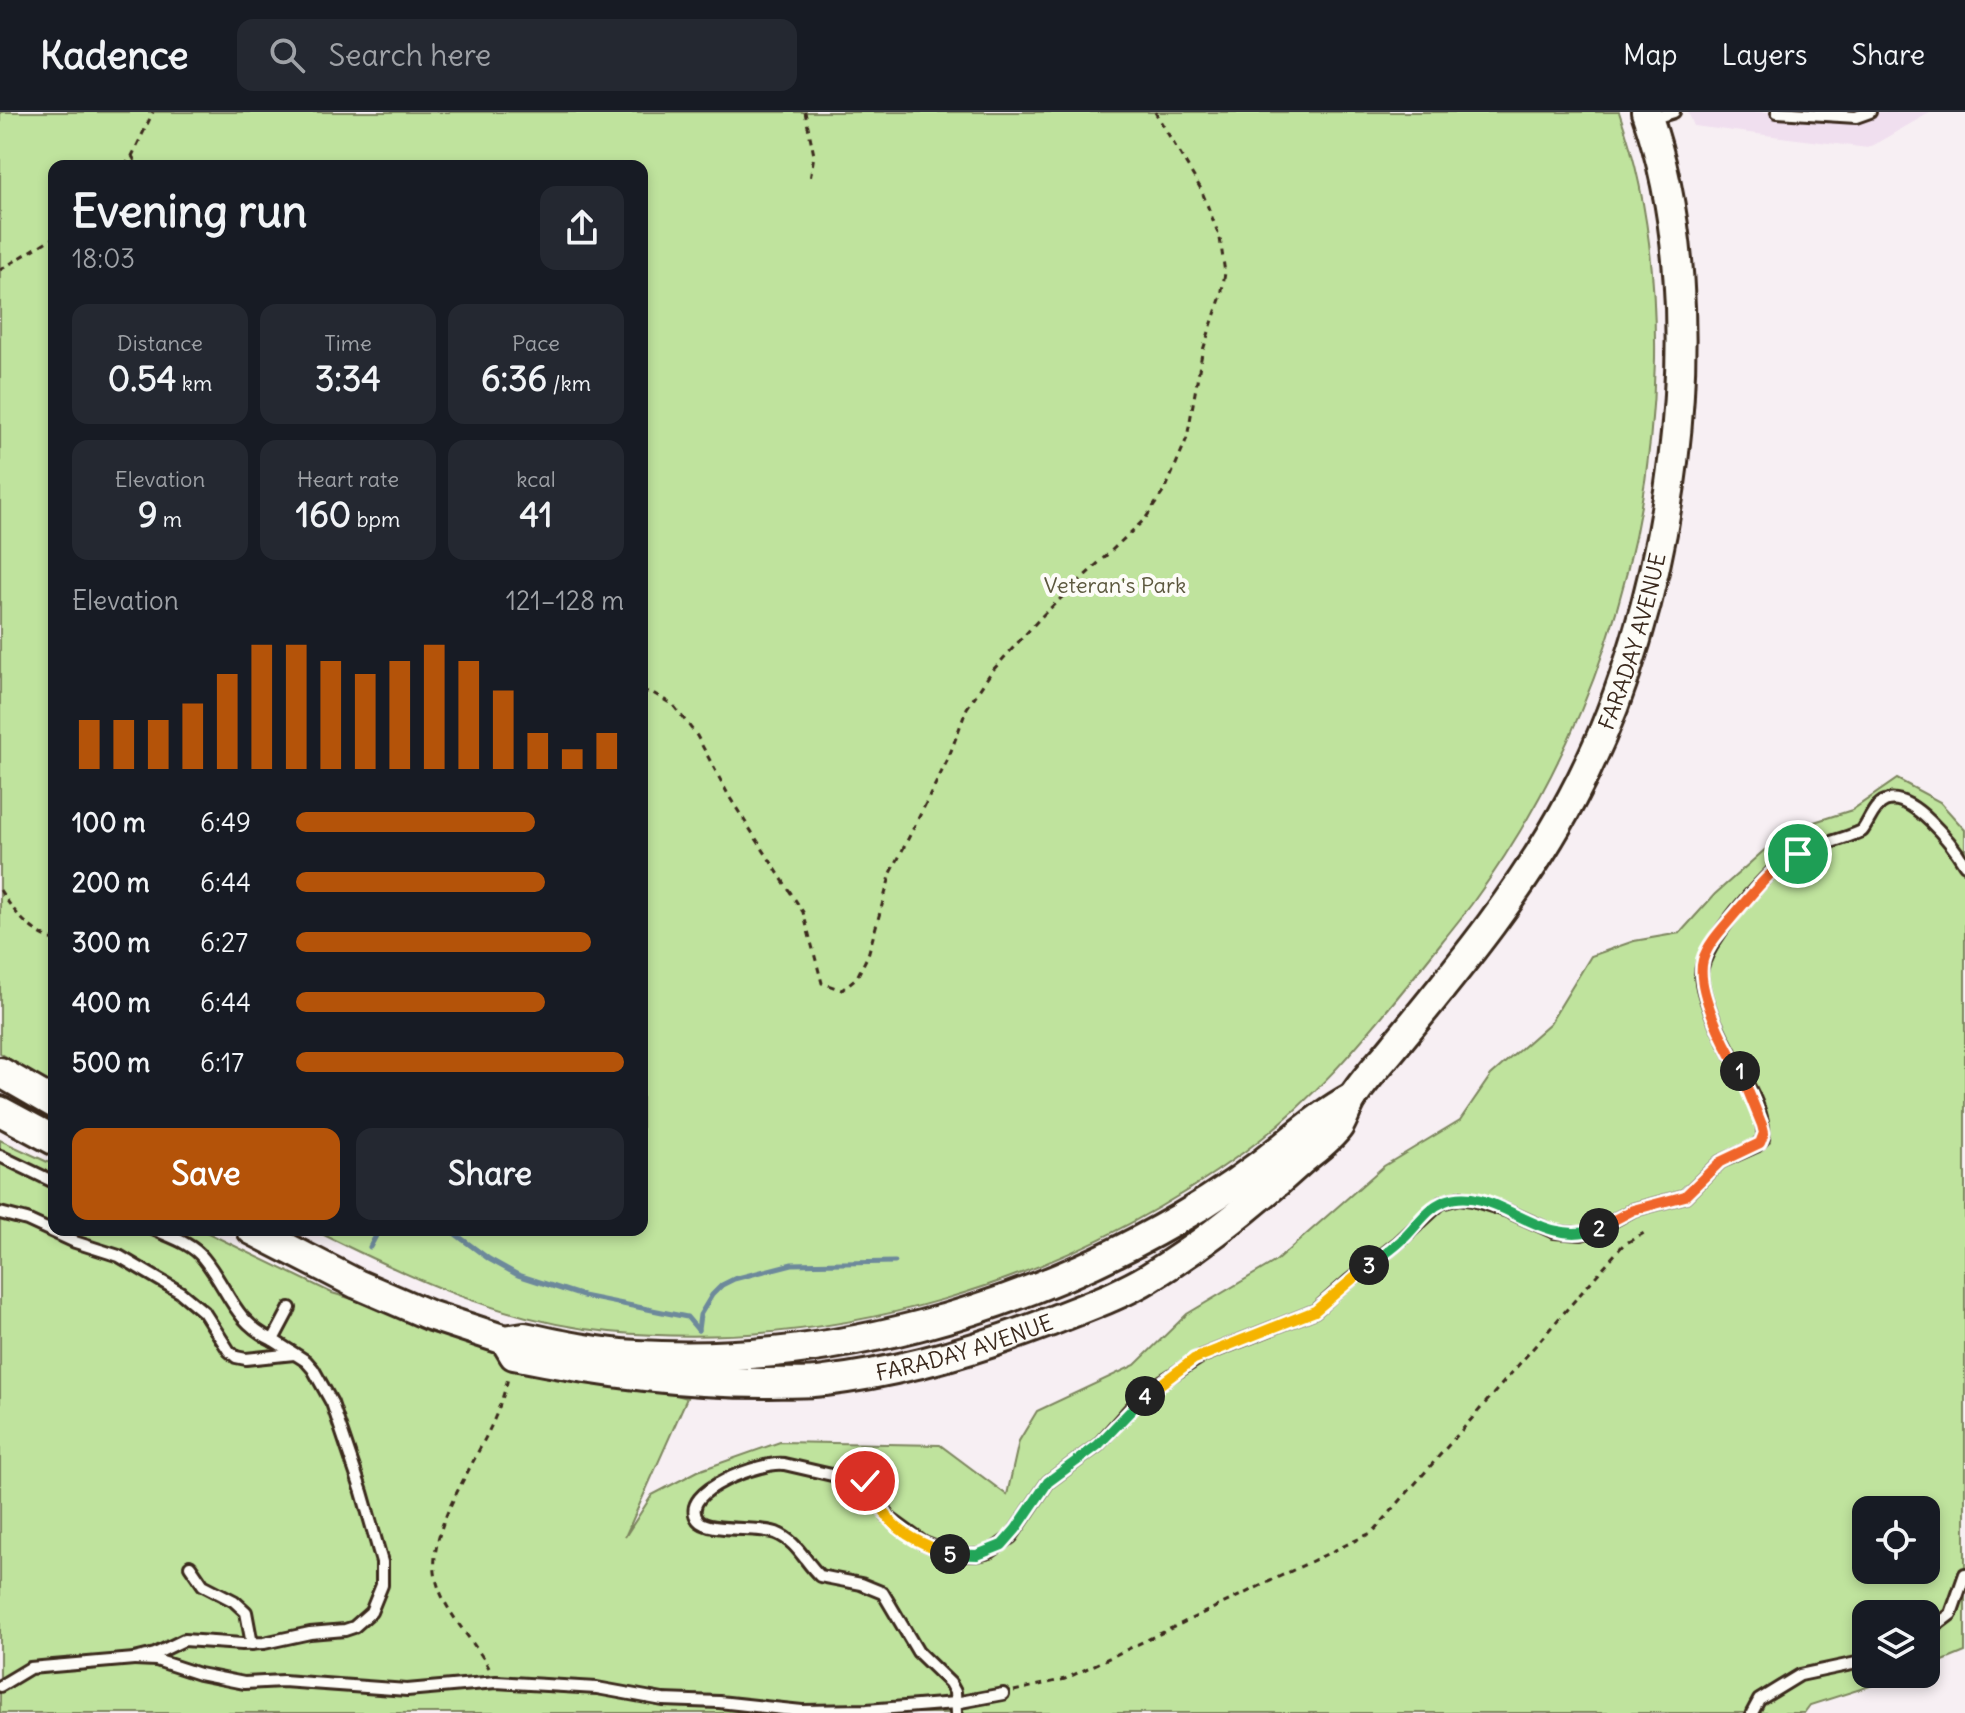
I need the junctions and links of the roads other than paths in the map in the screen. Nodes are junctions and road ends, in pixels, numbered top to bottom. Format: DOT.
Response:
graph roads {
  1 [pos="1777,112"];
  2 [pos="1870,112"];
  3 [pos="1656,115"];
  4 [pos="1965,865"];
  5 [pos="0,1072"];
  6 [pos="1353,1097"];
  7 [pos="48,1100"];
  8 [pos="0,1111"];
  9 [pos="48,1137"];
  10 [pos="0,1156"];
  11 [pos="48,1179"];
  12 [pos="0,1213"];
  13 [pos="48,1230"];
  14 [pos="62,1236"];
  15 [pos="168,1236"];
  16 [pos="264,1236"];
  17 [pos="290,1308"];
  18 [pos="273,1340"];
  19 [pos="510,1347"];
  20 [pos="294,1354"];
  21 [pos="190,1566"];
  22 [pos="1965,1574"];
  23 [pos="1940,1622"];
  24 [pos="252,1644"];
  25 [pos="134,1659"];
  26 [pos="1852,1664"];
  27 [pos="0,1686"];
  28 [pos="1003,1694"];
  29 [pos="956,1708"];
  30 [pos="1752,1713"];
  1 -- 2 [label="lane"];
  3 -- 6 [label="main road, FARADAY AVENUE"];
  4 -- 29 [label="lane"];
  5 -- 7 [label="main road"];
  6 -- 19 [label="main road, FARADAY AVENUE"];
  6 -- 19 [label="main road, FARADAY AVENUE"];
  8 -- 9 [label="main road"];
  10 -- 11 [label="lane"];
  12 -- 13 [label="lane"];
  14 -- 20 [label="lane"];
  15 -- 18 [label="lane"];
  16 -- 19 [label="main road, FARADAY AVENUE"];
  17 -- 18 [label="lane"];
  18 -- 20 [label="lane"];
  20 -- 24 [label="lane"];
  21 -- 24 [label="lane"];
  22 -- 23 [label="lane"];
  24 -- 25 [label="lane"];
  25 -- 27 [label="lane"];
  25 -- 29 [label="lane"];
  26 -- 30 [label="lane"];
  28 -- 29 [label="lane"];
}
